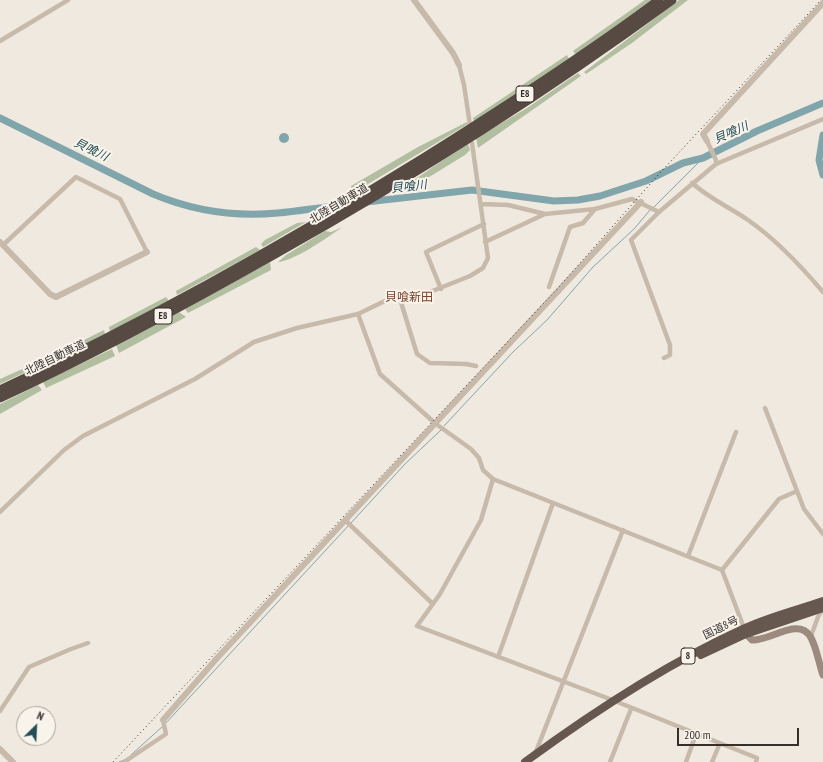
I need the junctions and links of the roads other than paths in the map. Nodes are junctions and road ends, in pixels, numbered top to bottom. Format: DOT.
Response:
graph roads {
  1 [pos="68,0"];
  2 [pos="414,0"];
  3 [pos="659,0"];
  4 [pos="672,0"];
  5 [pos="822,6"];
  6 [pos="0,41"];
  7 [pos="459,65"];
  8 [pos="823,119"];
  9 [pos="470,125"];
  10 [pos="707,141"];
  11 [pos="472,143"];
  12 [pos="716,162"];
  13 [pos="692,184"];
  14 [pos="480,203"];
  15 [pos="643,203"];
  16 [pos="595,208"];
  17 [pos="658,211"];
  18 [pos="544,214"];
  19 [pos="484,224"];
  20 [pos="485,242"];
  21 [pos="2,244"];
  22 [pos="147,252"];
  23 [pos="549,287"];
  24 [pos="441,288"];
  25 [pos="823,292"];
  26 [pos="400,299"];
  27 [pos="358,314"];
  28 [pos="664,358"];
  29 [pos="476,366"];
  30 [pos="0,390"];
  31 [pos="0,398"];
  32 [pos="765,408"];
  33 [pos="436,424"];
  34 [pos="736,432"];
  35 [pos="493,479"];
  36 [pos="797,491"];
  37 [pos="553,503"];
  38 [pos="0,512"];
  39 [pos="348,521"];
  40 [pos="623,530"];
  41 [pos="823,534"];
  42 [pos="688,556"];
  43 [pos="722,570"];
  44 [pos="823,601"];
  45 [pos="433,604"];
  46 [pos="823,608"];
  47 [pos="745,631"];
  48 [pos="811,636"];
  49 [pos="88,643"];
  50 [pos="498,657"];
  51 [pos="823,675"];
  52 [pos="563,682"];
  53 [pos="615,701"];
  54 [pos="631,709"];
  55 [pos="0,711"];
  56 [pos="163,720"];
  57 [pos="696,734"];
  58 [pos="720,743"];
  59 [pos="0,749"];
  60 [pos="533,759"];
  61 [pos="13,762"];
  62 [pos="124,762"];
  63 [pos="525,762"];
  64 [pos="610,762"];
  65 [pos="686,762"];
  66 [pos="712,762"];
  67 [pos="756,762"];
  1 -- 6 [label="street"];
  2 -- 7 [label="street"];
  3 -- 30 [label="highway, 北陸自動車道 / E8"];
  4 -- 31 [label="highway, 北陸自動車道 / E8"];
  5 -- 10 [label="street"];
  7 -- 9 [label="street"];
  8 -- 12 [label="street"];
  10 -- 12 [label="street"];
  11 -- 14 [label="street"];
  12 -- 13 [label="street"];
  13 -- 17 [label="street"];
  13 -- 25 [label="street"];
  14 -- 18 [label="street"];
  14 -- 19 [label="street"];
  15 -- 16 [label="street"];
  15 -- 17 [label="street"];
  15 -- 33 [label="street"];
  16 -- 18 [label="street"];
  16 -- 23 [label="street"];
  17 -- 28 [label="street"];
  18 -- 20 [label="street"];
  19 -- 20 [label="street"];
  19 -- 24 [label="street"];
  20 -- 24 [label="street"];
  21 -- 22 [label="street"];
  21 -- 22 [label="street"];
  24 -- 26 [label="street"];
  26 -- 27 [label="street"];
  26 -- 29 [label="street"];
  27 -- 33 [label="street"];
  27 -- 38 [label="street"];
  32 -- 36 [label="street"];
  33 -- 35 [label="street"];
  33 -- 39 [label="street"];
  34 -- 42 [label="street"];
  35 -- 37 [label="street"];
  35 -- 45 [label="street"];
  36 -- 41 [label="street"];
  36 -- 43 [label="street"];
  37 -- 40 [label="street"];
  37 -- 50 [label="street"];
  39 -- 45 [label="street"];
  39 -- 56 [label="street"];
  40 -- 42 [label="street"];
  40 -- 52 [label="street"];
  42 -- 43 [label="street"];
  43 -- 47 [label="street"];
  44 -- 47 [label="highway, 国道8号 / 8"];
  45 -- 50 [label="street"];
  46 -- 47 [label="highway, 国道8号 / 8"];
  46 -- 48 [label="street"];
  47 -- 48 [label="main road"];
  47 -- 53 [label="highway, 国道8号 / 8"];
  48 -- 51 [label="main road"];
  49 -- 55 [label="street"];
  50 -- 52 [label="street"];
  52 -- 53 [label="street"];
  52 -- 60 [label="street"];
  53 -- 54 [label="street"];
  53 -- 60 [label="highway, 国道8号 / 8"];
  54 -- 57 [label="street"];
  54 -- 64 [label="street"];
  56 -- 62 [label="street"];
  57 -- 58 [label="street"];
  57 -- 65 [label="street"];
  58 -- 66 [label="street"];
  58 -- 67 [label="street"];
  59 -- 61 [label="street"];
  60 -- 63 [label="highway, 国道8号 / 8"];
}
